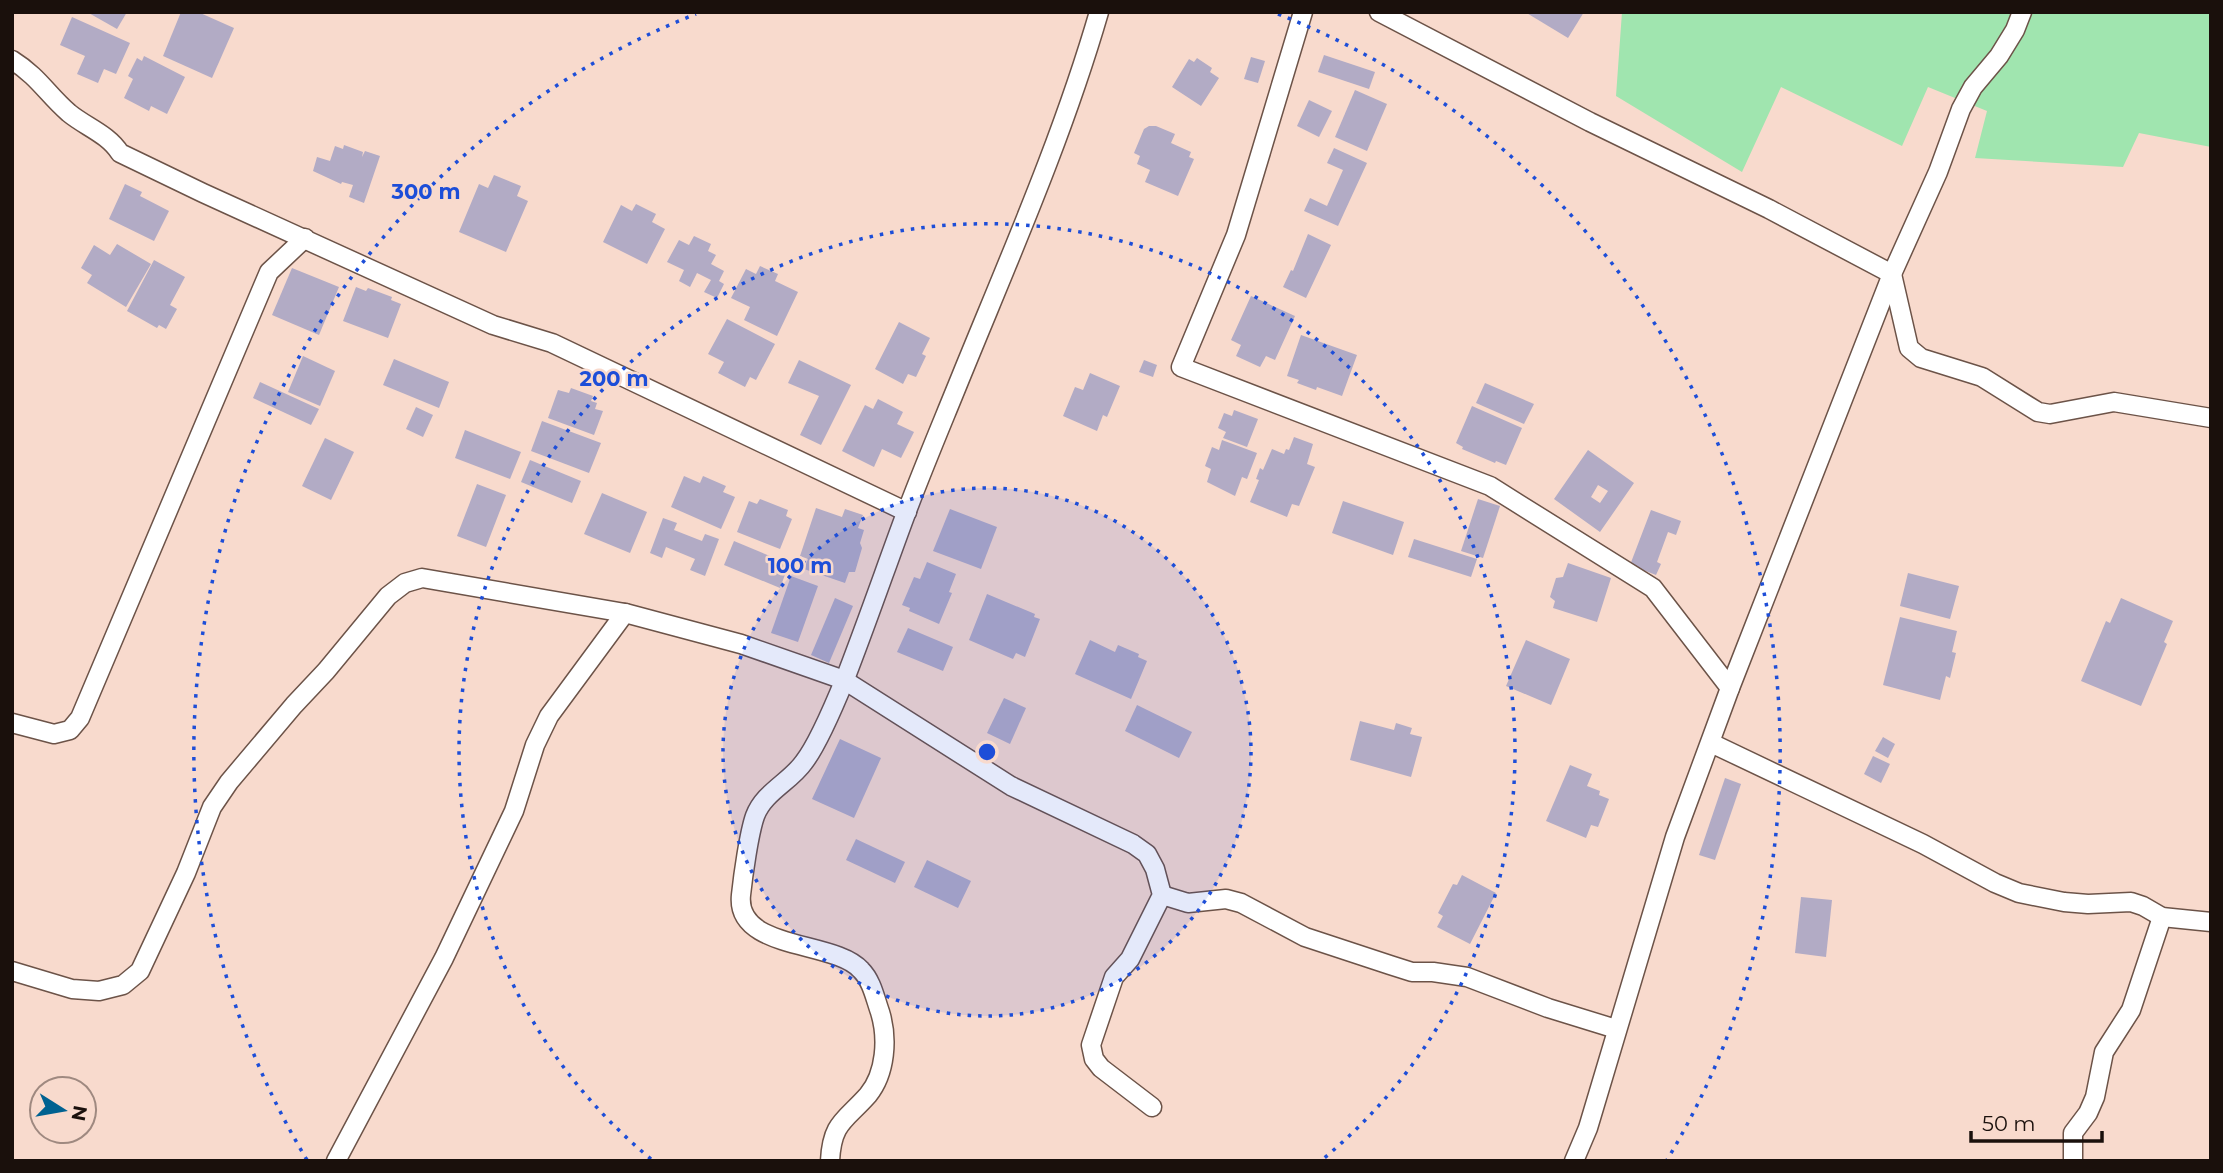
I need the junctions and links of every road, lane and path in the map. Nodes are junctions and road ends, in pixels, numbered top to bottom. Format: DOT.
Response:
graph roads {
  1 [pos="1099,12"];
  2 [pos="1303,12"];
  3 [pos="1379,12"];
  4 [pos="2022,12"];
  5 [pos="12,61"];
  6 [pos="305,238"];
  7 [pos="1892,274"];
  8 [pos="2211,418"];
  9 [pos="906,512"];
  10 [pos="625,613"];
  11 [pos="844,681"];
  12 [pos="1730,688"];
  13 [pos="12,723"];
  14 [pos="1711,743"];
  15 [pos="1162,895"];
  16 [pos="2162,917"];
  17 [pos="2211,922"];
  18 [pos="12,971"];
  19 [pos="1615,1029"];
  20 [pos="1152,1107"];
  21 [pos="336,1161"];
  22 [pos="830,1161"];
  23 [pos="1574,1161"];
  24 [pos="2073,1161"];
  1 -- 9 [label="street"];
  2 -- 12 [label="street"];
  3 -- 7 [label="street"];
  4 -- 7 [label="street"];
  5 -- 6 [label="street"];
  6 -- 9 [label="street"];
  6 -- 13 [label="street"];
  7 -- 8 [label="street"];
  7 -- 12 [label="street"];
  9 -- 11 [label="street"];
  10 -- 11 [label="street"];
  10 -- 18 [label="street"];
  10 -- 21 [label="street"];
  11 -- 15 [label="street"];
  11 -- 22 [label="street"];
  12 -- 14 [label="street"];
  14 -- 16 [label="street"];
  14 -- 19 [label="street"];
  15 -- 19 [label="street"];
  15 -- 20 [label="street"];
  16 -- 17 [label="street"];
  16 -- 24 [label="street"];
  19 -- 23 [label="street"];
}
